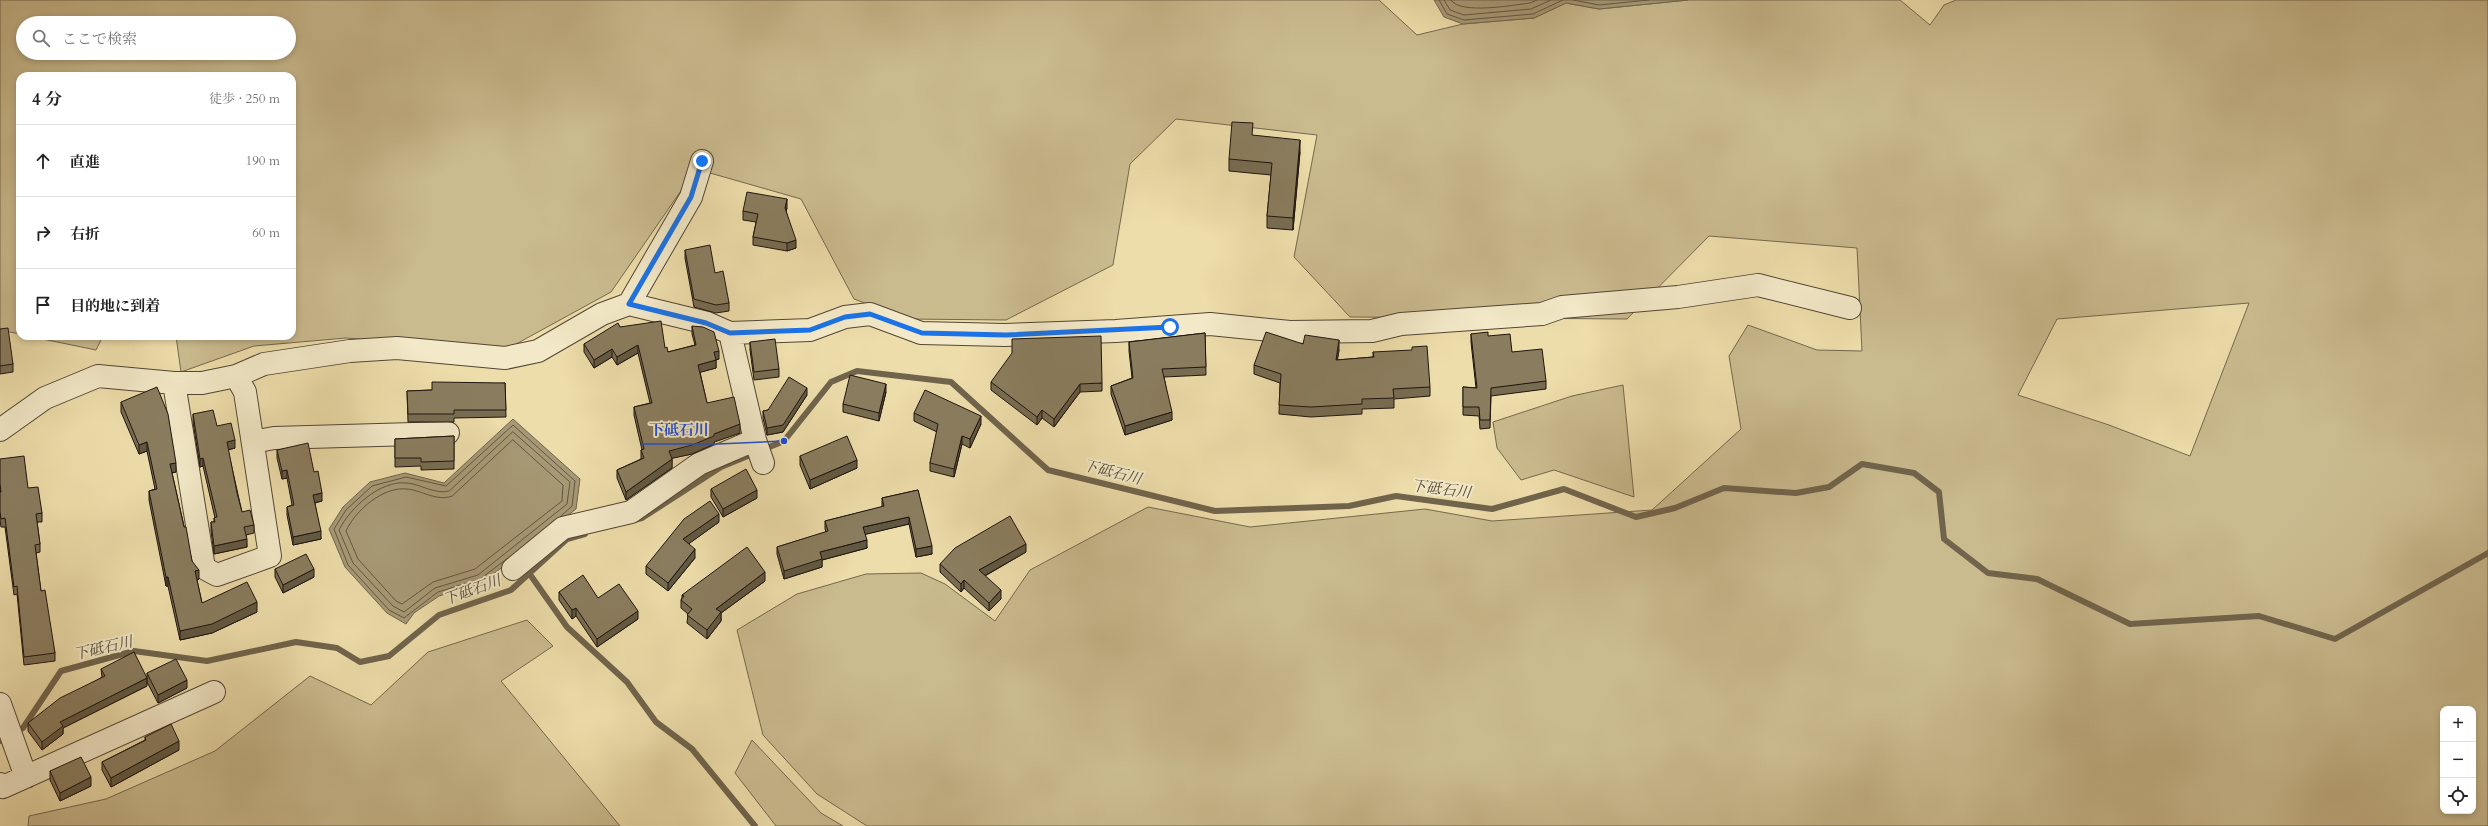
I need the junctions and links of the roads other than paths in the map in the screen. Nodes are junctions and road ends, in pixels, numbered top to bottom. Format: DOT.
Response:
graph roads {
  1 [pos="702,161"];
  2 [pos="629,304"];
  3 [pos="1850,308"];
  4 [pos="730,333"];
  5 [pos="236,376"];
  6 [pos="174,383"];
  7 [pos="0,430"];
  8 [pos="448,433"];
  9 [pos="755,440"];
  10 [pos="252,442"];
  11 [pos="762,463"];
  12 [pos="513,569"];
  13 [pos="214,692"];
  14 [pos="0,704"];
  15 [pos="26,777"];
  16 [pos="0,784"];
  1 -- 2 [label="street"];
  2 -- 4 [label="street"];
  2 -- 5 [label="street"];
  3 -- 4 [label="street"];
  4 -- 9 [label="street"];
  5 -- 6 [label="street"];
  5 -- 10 [label="street"];
  6 -- 7 [label="street"];
  6 -- 10 [label="street"];
  8 -- 10 [label="street"];
  9 -- 11 [label="street"];
  9 -- 12 [label="street"];
  13 -- 15 [label="street"];
  14 -- 15 [label="street"];
  15 -- 16 [label="street"];
}
